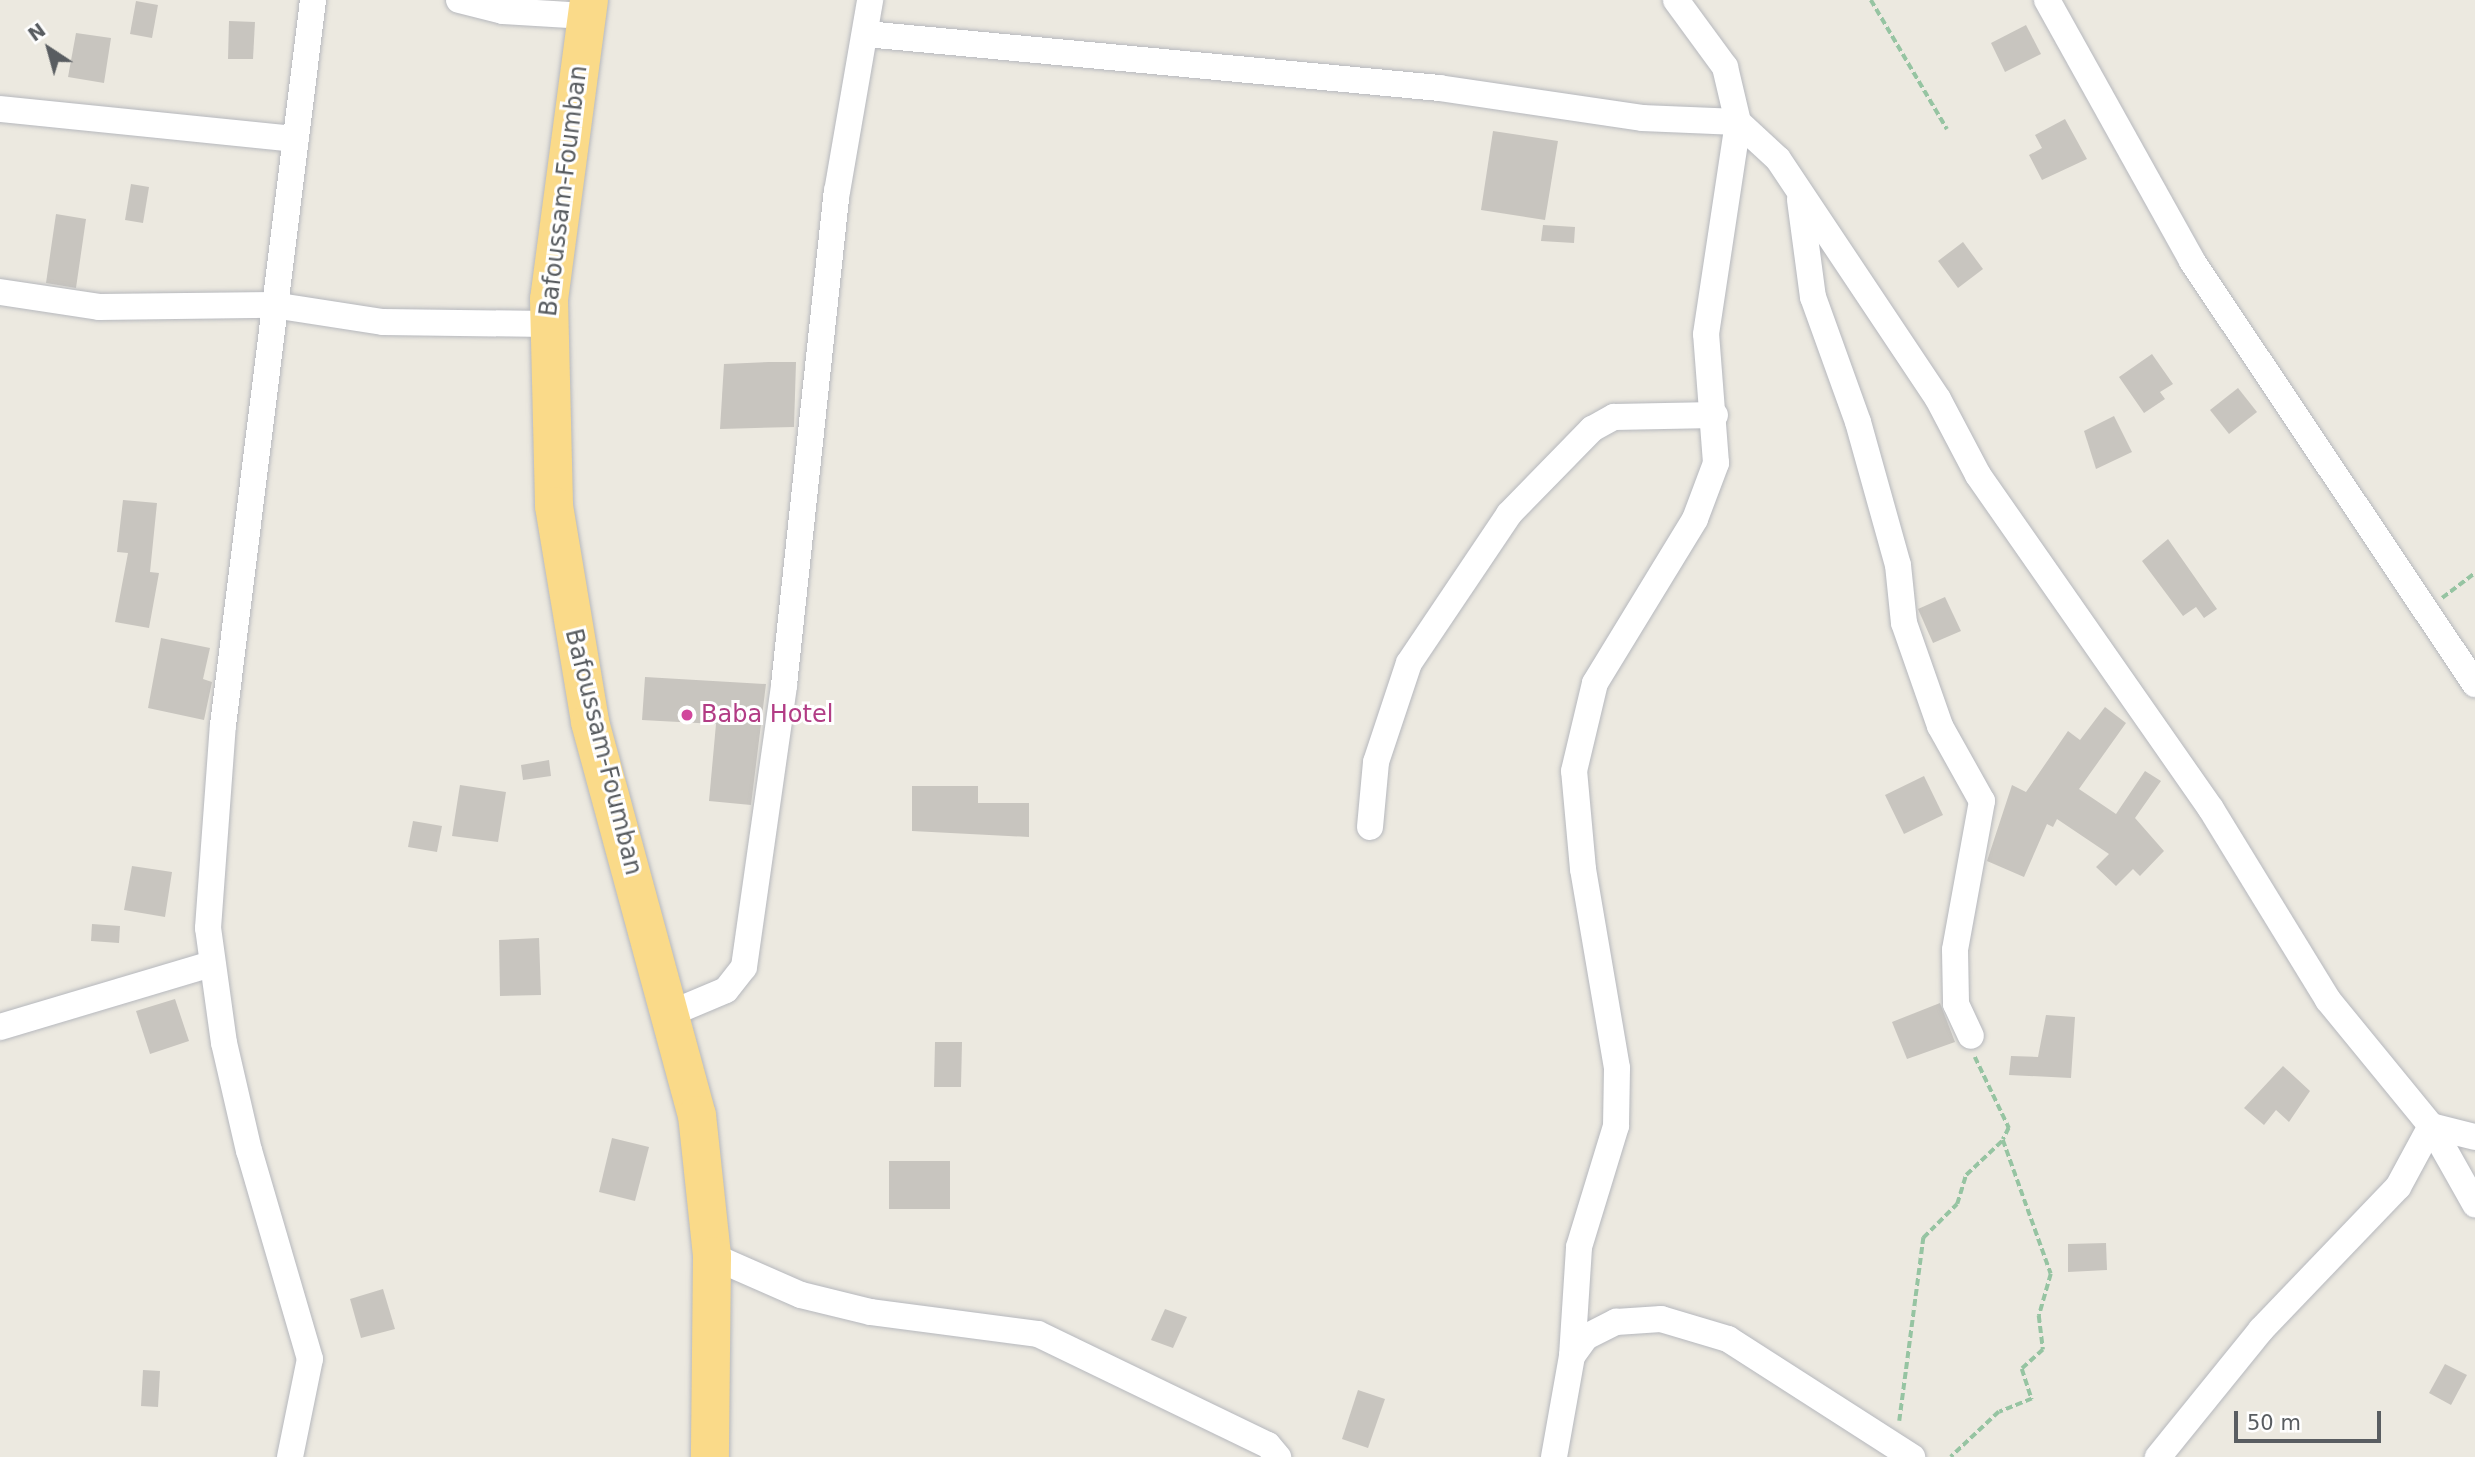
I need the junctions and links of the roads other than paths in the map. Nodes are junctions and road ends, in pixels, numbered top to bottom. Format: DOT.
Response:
graph roads {
  1 [pos="313,0"];
  2 [pos="459,0"];
  3 [pos="870,0"];
  4 [pos="1676,0"];
  5 [pos="2047,0"];
  6 [pos="588,8"];
  7 [pos="866,34"];
  8 [pos="0,109"];
  9 [pos="1738,122"];
  10 [pos="295,139"];
  11 [pos="1799,195"];
  12 [pos="0,292"];
  13 [pos="273,305"];
  14 [pos="548,324"];
  15 [pos="1715,415"];
  16 [pos="2475,684"];
  17 [pos="1370,827"];
  18 [pos="212,964"];
  19 [pos="674,1012"];
  20 [pos="0,1027"];
  21 [pos="1970,1036"];
  22 [pos="2431,1126"];
  23 [pos="2475,1137"];
  24 [pos="2475,1204"];
  25 [pos="712,1256"];
  26 [pos="1572,1356"];
  27 [pos="1905,1452"];
  28 [pos="290,1457"];
  29 [pos="710,1457"];
  30 [pos="1278,1457"];
  31 [pos="1554,1457"];
  32 [pos="2158,1457"];
  1 -- 10 [label="street"];
  2 -- 6 [label="street"];
  3 -- 7 [label="street"];
  4 -- 9 [label="street"];
  5 -- 16 [label="street"];
  6 -- 14 [label="highway, Bafoussam-Foumban"];
  7 -- 9 [label="street"];
  7 -- 19 [label="street"];
  8 -- 10 [label="street"];
  9 -- 11 [label="street"];
  9 -- 15 [label="street"];
  10 -- 13 [label="street"];
  11 -- 21 [label="street"];
  11 -- 22 [label="street"];
  12 -- 13 [label="street"];
  13 -- 14 [label="street"];
  13 -- 18 [label="street"];
  14 -- 19 [label="highway, Bafoussam-Foumban"];
  15 -- 17 [label="street"];
  15 -- 26 [label="street"];
  18 -- 20 [label="street"];
  18 -- 28 [label="street"];
  19 -- 25 [label="highway, Bafoussam-Foumban"];
  22 -- 23 [label="street"];
  22 -- 24 [label="street"];
  22 -- 32 [label="street"];
  25 -- 29 [label="highway, Bafoussam-Foumban"];
  25 -- 30 [label="street"];
  26 -- 27 [label="street"];
  26 -- 31 [label="street"];
}
